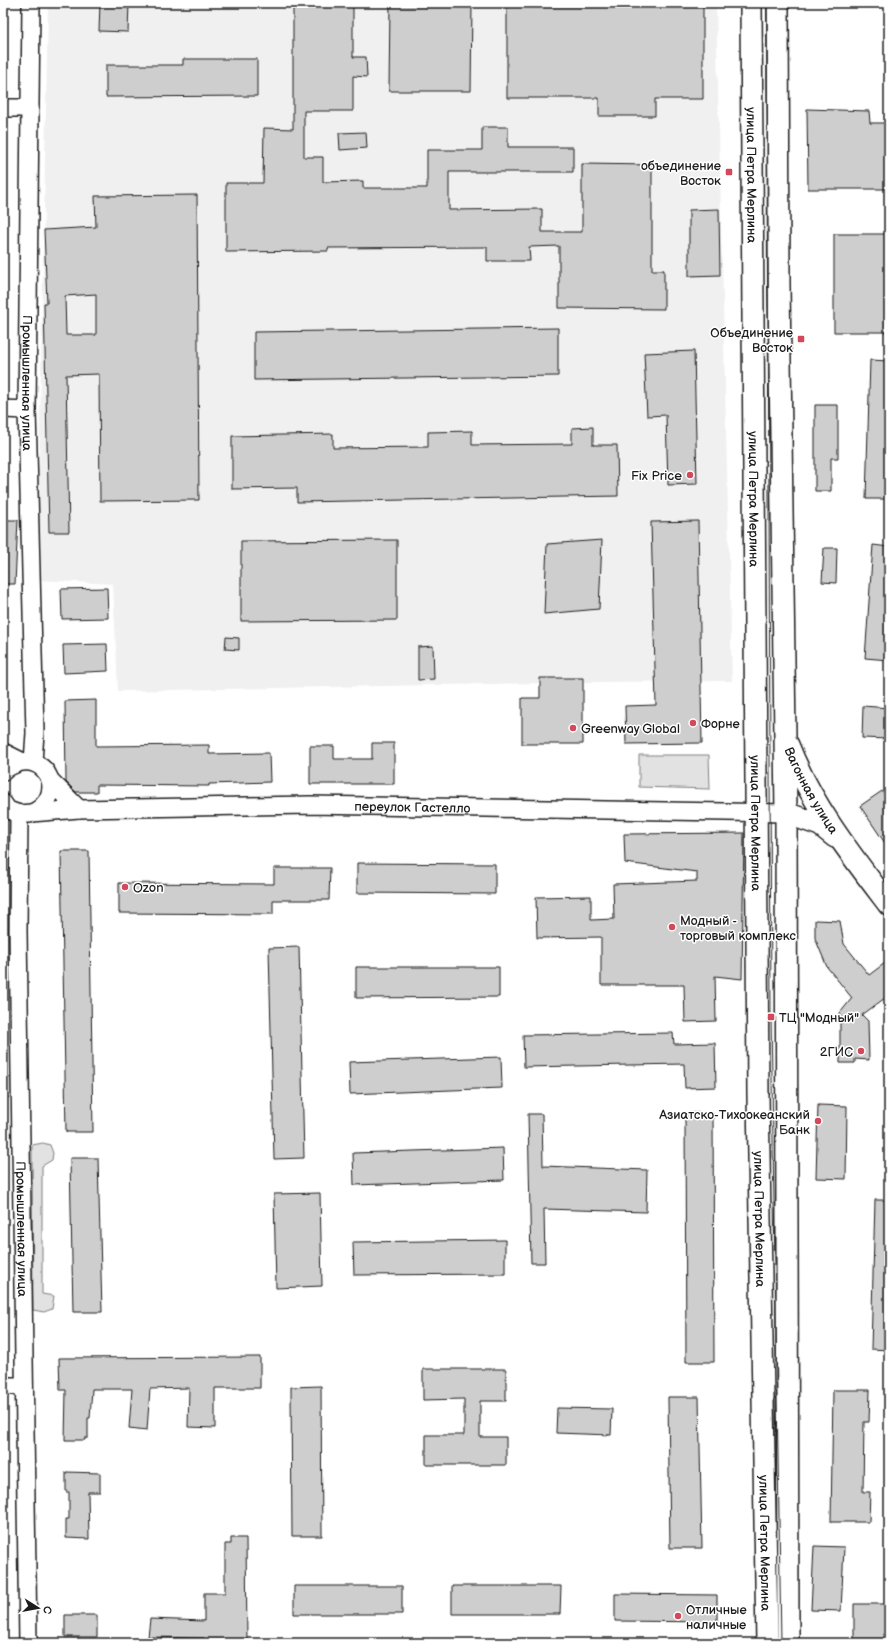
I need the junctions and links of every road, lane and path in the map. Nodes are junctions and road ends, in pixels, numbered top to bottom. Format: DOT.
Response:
graph roads {
  1 [pos="31,3"];
  2 [pos="751,3"];
  3 [pos="778,3"];
  4 [pos="3,108"];
  5 [pos="30,108"];
  6 [pos="3,409"];
  7 [pos="27,410"];
  8 [pos="784,736"];
  9 [pos="27,762"];
  10 [pos="4,765"];
  11 [pos="51,781"];
  12 [pos="3,803"];
  13 [pos="79,810"];
  14 [pos="755,813"];
  15 [pos="786,813"];
  16 [pos="24,814"];
  17 [pos="842,843"];
  18 [pos="889,905"];
  19 [pos="3,1386"];
  20 [pos="24,1386"];
  21 [pos="28,1643"];
  22 [pos="767,1643"];
  23 [pos="788,1643"];
  1 -- 5 [label="street, Промышленная улица"];
  2 -- 14 [label="main road, улица Петра Мерлина"];
  3 -- 8 [label="main road, улица Петра Мерлина"];
  4 -- 5 [label="street"];
  5 -- 7 [label="street, Промышленная улица"];
  6 -- 7 [label="street"];
  7 -- 9 [label="street, Промышленная улица"];
  8 -- 15 [label="main road, улица Петра Мерлина"];
  8 -- 17 [label="main road, Вагонная улица"];
  9 -- 10 [label="street"];
  9 -- 11 [label="street"];
  11 -- 13 [label="street"];
  11 -- 16 [label="street"];
  12 -- 16 [label="street"];
  13 -- 14 [label="street, переулок Гастелло"];
  13 -- 16 [label="street, переулок Гастелло"];
  14 -- 15 [label="street, переулок Гастелло"];
  14 -- 22 [label="main road, улица Петра Мерлина"];
  15 -- 17 [label="main road, Вагонная улица"];
  15 -- 23 [label="main road, улица Петра Мерлина"];
  16 -- 20 [label="street, Промышленная улица"];
  17 -- 18 [label="main road, Вагонная улица"];
  19 -- 20 [label="street"];
  20 -- 21 [label="street, Промышленная улица"];
}
